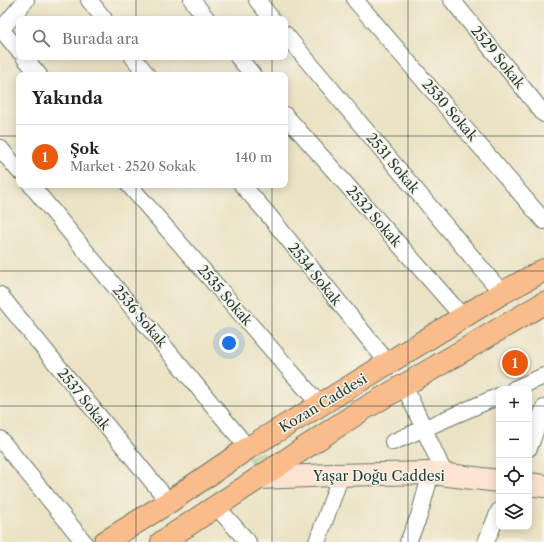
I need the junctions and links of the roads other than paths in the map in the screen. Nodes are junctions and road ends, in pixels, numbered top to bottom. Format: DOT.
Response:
graph roads {
  1 [pos="26,0"];
  2 [pos="89,0"];
  3 [pos="192,0"];
  4 [pos="257,0"];
  5 [pos="355,0"];
  6 [pos="452,0"];
  7 [pos="102,16"];
  8 [pos="205,16"];
  9 [pos="270,16"];
  10 [pos="1,30"];
  11 [pos="288,38"];
  12 [pos="16,48"];
  13 [pos="26,60"];
  14 [pos="135,60"];
  15 [pos="240,60"];
  16 [pos="36,72"];
  17 [pos="145,72"];
  18 [pos="250,72"];
  19 [pos="544,114"];
  20 [pos="288,118"];
  21 [pos="0,148"];
  22 [pos="16,167"];
  23 [pos="34,188"];
  24 [pos="133,188"];
  25 [pos="245,188"];
  26 [pos="544,221"];
  27 [pos="544,270"];
  28 [pos="502,293"];
  29 [pos="0,295"];
  30 [pos="544,303"];
  31 [pos="463,317"];
  32 [pos="388,363"];
  33 [pos="544,376"];
  34 [pos="404,385"];
  35 [pos="521,386"];
  36 [pos="496,397"];
  37 [pos="320,405"];
  38 [pos="544,408"];
  39 [pos="424,429"];
  40 [pos="0,439"];
  41 [pos="532,440"];
  42 [pos="393,442"];
  43 [pos="250,447"];
  44 [pos="267,473"];
  45 [pos="438,474"];
  46 [pos="341,475"];
  47 [pos="496,481"];
  48 [pos="532,484"];
  49 [pos="544,486"];
  50 [pos="169,502"];
  51 [pos="216,506"];
  52 [pos="496,518"];
  53 [pos="84,542"];
  54 [pos="105,542"];
  55 [pos="162,542"];
  56 [pos="248,542"];
  57 [pos="317,542"];
  58 [pos="408,542"];
  59 [pos="486,542"];
  1 -- 10 [label="street"];
  2 -- 7 [label="street"];
  3 -- 8 [label="street"];
  4 -- 9 [label="street"];
  5 -- 26 [label="street, 2530 Sokak"];
  6 -- 19 [label="street, 2529 Sokak"];
  10 -- 12 [label="street"];
  11 -- 28 [label="street, 2531 Sokak"];
  13 -- 16 [label="street"];
  14 -- 17 [label="street"];
  15 -- 18 [label="street"];
  20 -- 31 [label="street, 2532 Sokak"];
  21 -- 22 [label="street"];
  23 -- 43 [label="street, 2536 Sokak"];
  24 -- 37 [label="street, 2535 Sokak"];
  25 -- 32 [label="street, 2534 Sokak"];
  27 -- 28 [label="highway, Kozan Caddesi"];
  28 -- 31 [label="highway, Kozan Caddesi"];
  29 -- 50 [label="street, 2537 Sokak"];
  30 -- 34 [label="highway, Kozan Caddesi"];
  31 -- 32 [label="highway, Kozan Caddesi"];
  32 -- 37 [label="highway, Kozan Caddesi"];
  33 -- 35 [label="street"];
  34 -- 39 [label="street"];
  34 -- 44 [label="highway, Kozan Caddesi"];
  36 -- 39 [label="street"];
  37 -- 43 [label="highway, Kozan Caddesi"];
  38 -- 41 [label="street"];
  39 -- 42 [label="street"];
  39 -- 45 [label="street"];
  40 -- 53 [label="street"];
  43 -- 44 [label="highway"];
  43 -- 44 [label="highway"];
  43 -- 50 [label="highway, Kozan Caddesi"];
  44 -- 46 [label="main road, Yaşar Doğu Caddesi"];
  44 -- 51 [label="highway, Kozan Caddesi"];
  45 -- 46 [label="main road, Yaşar Doğu Caddesi"];
  45 -- 47 [label="main road, Yaşar Doğu Caddesi"];
  45 -- 58 [label="street"];
  46 -- 57 [label="street"];
  48 -- 49 [label="main road"];
  50 -- 54 [label="highway, Kozan Caddesi"];
  51 -- 55 [label="highway, Kozan Caddesi"];
  51 -- 56 [label="street"];
  52 -- 59 [label="street"];
}
